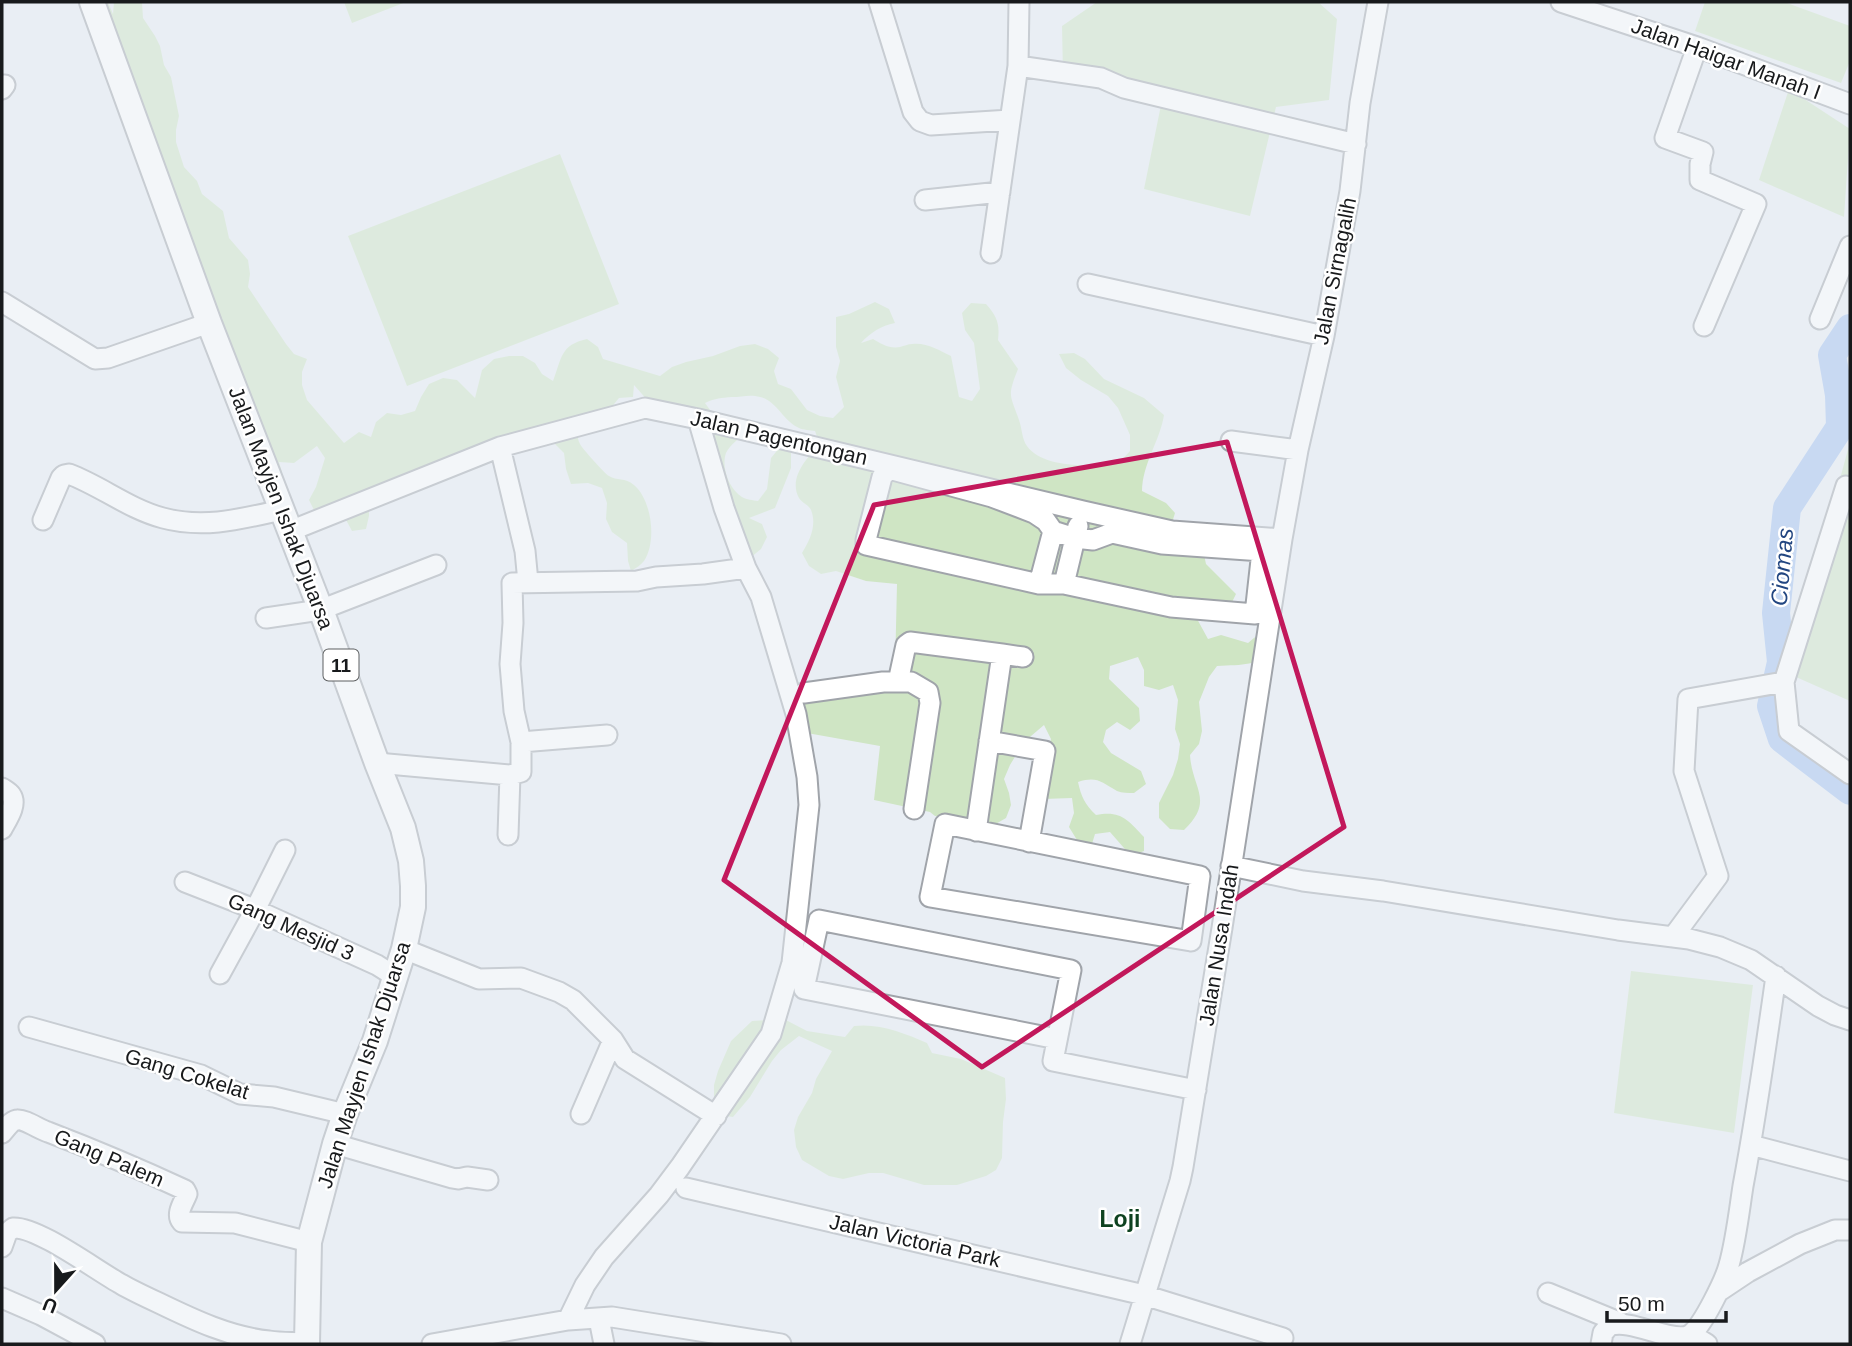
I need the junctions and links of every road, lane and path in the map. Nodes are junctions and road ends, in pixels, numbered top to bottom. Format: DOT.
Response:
graph roads {
  1 [pos="92,2"];
  2 [pos="879,2"];
  3 [pos="1019,2"];
  4 [pos="1378,2"];
  5 [pos="1561,2"];
  6 [pos="1697,47"];
  7 [pos="1018,66"];
  8 [pos="1850,104"];
  9 [pos="1010,120"];
  10 [pos="1356,144"];
  11 [pos="1000,192"];
  12 [pos="925,200"];
  13 [pos="1850,246"];
  14 [pos="991,253"];
  15 [pos="1088,284"];
  16 [pos="2,302"];
  17 [pos="1820,319"];
  18 [pos="209,323"];
  19 [pos="1704,326"];
  20 [pos="1324,336"];
  21 [pos="698,419"];
  22 [pos="1231,441"];
  23 [pos="500,447"];
  24 [pos="1298,450"];
  25 [pos="1846,486"];
  26 [pos="1083,511"];
  27 [pos="43,520"];
  28 [pos="286,521"];
  29 [pos="1053,531"];
  30 [pos="1075,538"];
  31 [pos="1282,539"];
  32 [pos="436,565"];
  33 [pos="746,568"];
  34 [pos="528,582"];
  35 [pos="1039,584"];
  36 [pos="1064,584"];
  37 [pos="320,610"];
  38 [pos="266,618"];
  39 [pos="1002,654"];
  40 [pos="1023,657"];
  41 [pos="898,682"];
  42 [pos="1784,682"];
  43 [pos="804,693"];
  44 [pos="607,735"];
  45 [pos="989,741"];
  46 [pos="521,742"];
  47 [pos="377,763"];
  48 [pos="1850,774"];
  49 [pos="510,775"];
  50 [pos="2,788"];
  51 [pos="914,809"];
  52 [pos="2,829"];
  53 [pos="976,831"];
  54 [pos="508,835"];
  55 [pos="1029,842"];
  56 [pos="285,850"];
  57 [pos="1231,866"];
  58 [pos="185,883"];
  59 [pos="255,910"];
  60 [pos="1194,922"];
  61 [pos="1222,928"];
  62 [pos="1672,937"];
  63 [pos="404,949"];
  64 [pos="220,974"];
  65 [pos="1776,976"];
  66 [pos="396,977"];
  67 [pos="1850,1020"];
  68 [pos="29,1027"];
  69 [pos="1057,1039"];
  70 [pos="613,1040"];
  71 [pos="1196,1090"];
  72 [pos="345,1114"];
  73 [pos="581,1114"];
  74 [pos="716,1116"];
  75 [pos="2,1133"];
  76 [pos="335,1143"];
  77 [pos="1751,1145"];
  78 [pos="1850,1171"];
  79 [pos="488,1180"];
  80 [pos="686,1188"];
  81 [pos="1850,1230"];
  82 [pos="309,1242"];
  83 [pos="2,1247"];
  84 [pos="1548,1293"];
  85 [pos="1717,1293"];
  86 [pos="1144,1295"];
  87 [pos="2,1298"];
  88 [pos="599,1319"];
  89 [pos="568,1320"];
  90 [pos="1621,1323"];
  91 [pos="1699,1339"];
  92 [pos="1284,1342"];
  93 [pos="307,1343"];
  94 [pos="95,1344"];
  95 [pos="432,1344"];
  96 [pos="604,1344"];
  97 [pos="781,1344"];
  98 [pos="1130,1344"];
  99 [pos="1601,1344"];
  1 -- 18 [label="main road, Jalan Mayjen Ishak Djuarsa / 11"];
  2 -- 9 [label="street"];
  3 -- 7 [label="street"];
  4 -- 10 [label="street, Jalan Sirnagalih"];
  5 -- 6 [label="street, Jalan Haigar Manah I"];
  6 -- 8 [label="street, Jalan Haigar Manah I"];
  6 -- 19 [label="street"];
  7 -- 9 [label="street"];
  7 -- 10 [label="street"];
  9 -- 11 [label="street"];
  10 -- 20 [label="street, Jalan Sirnagalih"];
  11 -- 12 [label="street"];
  11 -- 14 [label="street"];
  13 -- 17 [label="street"];
  15 -- 20 [label="street"];
  16 -- 18 [label="street"];
  18 -- 28 [label="main road, Jalan Mayjen Ishak Djuarsa / 11"];
  20 -- 24 [label="street, Jalan Sirnagalih"];
  21 -- 23 [label="street, Jalan Pagentongan"];
  21 -- 26 [label="street, Jalan Pagentongan"];
  21 -- 33 [label="street"];
  22 -- 24 [label="street"];
  23 -- 28 [label="street, Jalan Pagentongan"];
  23 -- 34 [label="street"];
  24 -- 31 [label="street, Jalan Sirnagalih"];
  25 -- 42 [label="street"];
  26 -- 30 [label="street"];
  26 -- 31 [label="street, Jalan Pagentongan"];
  27 -- 28 [label="street, Jalan Pagentongan"];
  28 -- 37 [label="main road, Jalan Mayjen Ishak Djuarsa / 11"];
  29 -- 30 [label="street"];
  29 -- 35 [label="street"];
  29 -- 35 [label="street"];
  30 -- 36 [label="street"];
  30 -- 36 [label="street"];
  31 -- 57 [label="street, Jalan Nusa Indah"];
  32 -- 37 [label="street"];
  33 -- 34 [label="street"];
  33 -- 74 [label="street"];
  34 -- 46 [label="street"];
  35 -- 36 [label="street"];
  37 -- 38 [label="street"];
  37 -- 47 [label="main road, Jalan Mayjen Ishak Djuarsa / 11"];
  39 -- 40 [label="street"];
  39 -- 41 [label="street"];
  39 -- 45 [label="street"];
  41 -- 43 [label="street"];
  41 -- 51 [label="street"];
  42 -- 48 [label="street"];
  42 -- 62 [label="street"];
  44 -- 46 [label="street"];
  45 -- 53 [label="street"];
  45 -- 55 [label="street"];
  46 -- 49 [label="street"];
  47 -- 49 [label="street"];
  47 -- 63 [label="main road, Jalan Mayjen Ishak Djuarsa / 11"];
  49 -- 54 [label="street"];
  50 -- 52 [label="street"];
  53 -- 55 [label="street"];
  53 -- 60 [label="street"];
  55 -- 60 [label="street"];
  56 -- 59 [label="street"];
  57 -- 61 [label="street, Jalan Nusa Indah"];
  57 -- 62 [label="street"];
  58 -- 59 [label="street, Gang Mesjid 3"];
  59 -- 64 [label="street"];
  59 -- 66 [label="street, Gang Mesjid 3"];
  60 -- 61 [label="street"];
  61 -- 71 [label="street, Jalan Nusa Indah"];
  62 -- 65 [label="street"];
  63 -- 66 [label="main road, Jalan Mayjen Ishak Djuarsa / 11"];
  63 -- 70 [label="street"];
  65 -- 67 [label="street"];
  65 -- 77 [label="street"];
  66 -- 72 [label="main road, Jalan Mayjen Ishak Djuarsa / 11"];
  68 -- 72 [label="street, Gang Cokelat"];
  69 -- 69 [label="street"];
  69 -- 71 [label="street"];
  70 -- 73 [label="street"];
  70 -- 74 [label="street"];
  71 -- 86 [label="street, Jalan Nusa Indah"];
  72 -- 76 [label="main road, Jalan Mayjen Ishak Djuarsa / 11"];
  74 -- 89 [label="street"];
  75 -- 82 [label="street, Gang Palem"];
  76 -- 79 [label="street"];
  76 -- 82 [label="main road, Jalan Mayjen Ishak Djuarsa / 11"];
  77 -- 78 [label="street"];
  77 -- 85 [label="street"];
  80 -- 86 [label="street, Jalan Victoria Park"];
  81 -- 85 [label="street"];
  82 -- 93 [label="main road, Jalan Mayjen Ishak Djuarsa / 11"];
  83 -- 93 [label="street"];
  84 -- 90 [label="street"];
  85 -- 91 [label="street"];
  86 -- 92 [label="street, Jalan Victoria Park"];
  86 -- 98 [label="street, Jalan Nusa Indah"];
  87 -- 94 [label="street"];
  88 -- 89 [label="street"];
  88 -- 96 [label="street"];
  88 -- 97 [label="street"];
  89 -- 95 [label="street"];
  90 -- 91 [label="street"];
  90 -- 99 [label="street"];
}
